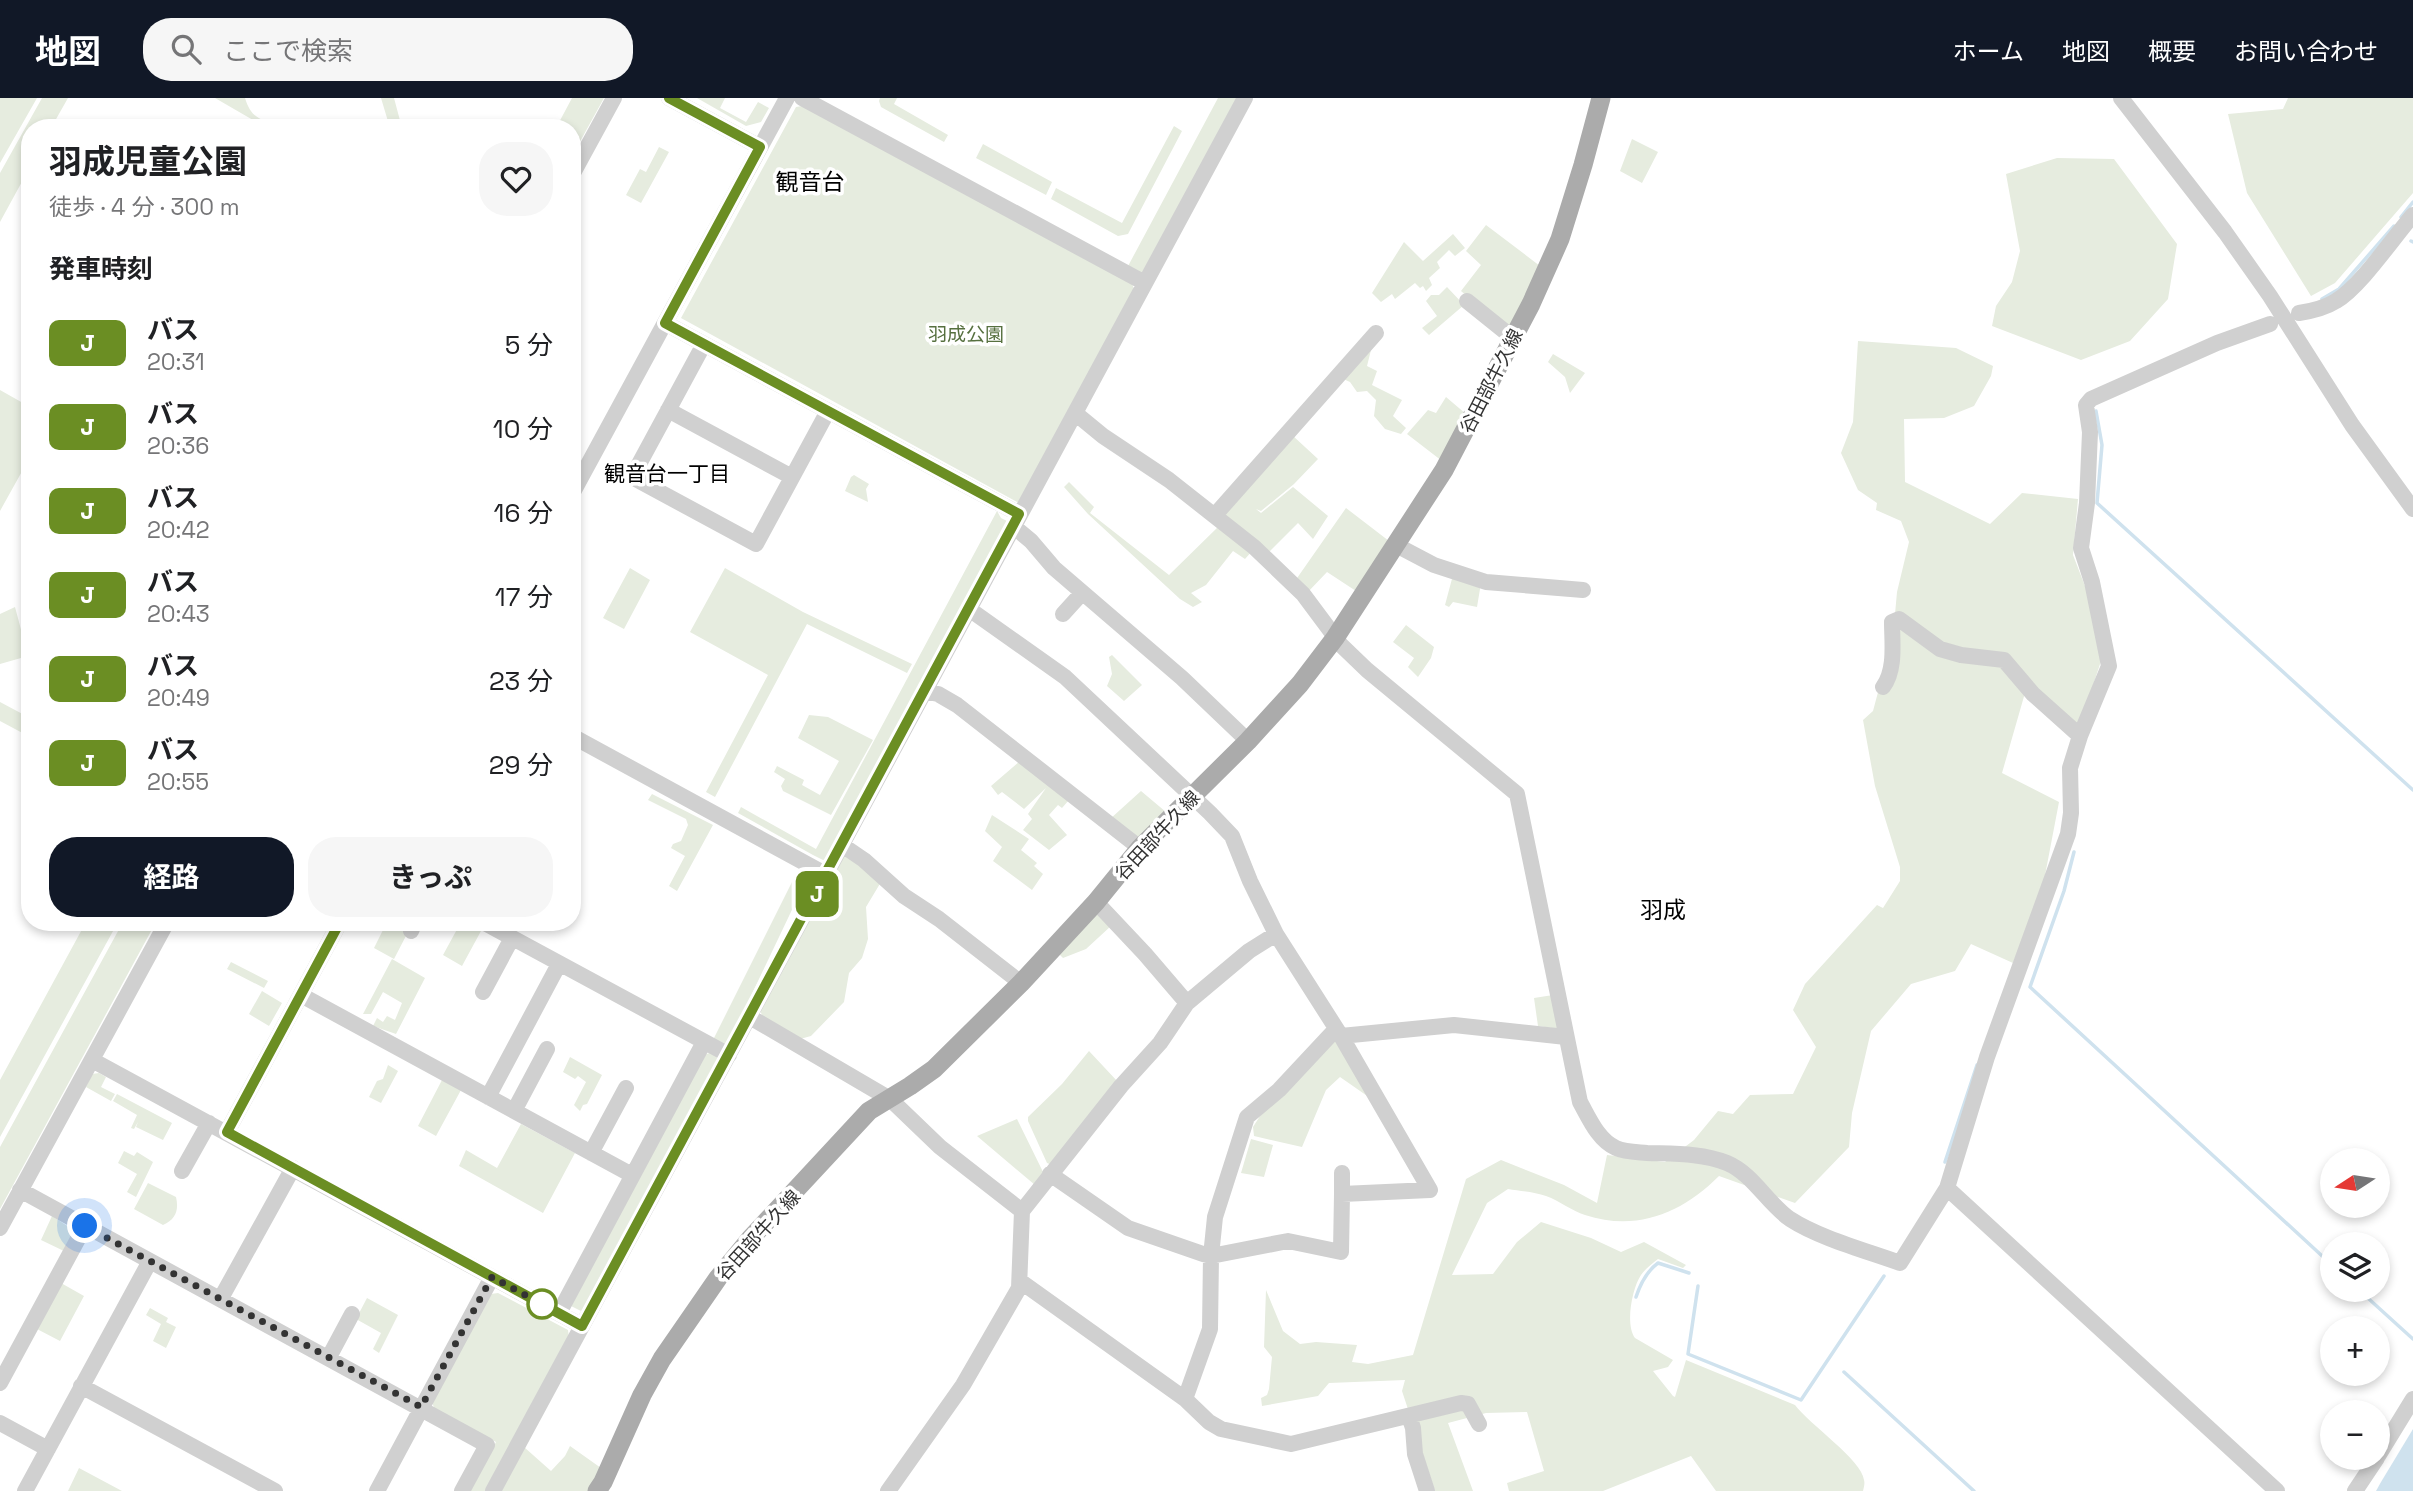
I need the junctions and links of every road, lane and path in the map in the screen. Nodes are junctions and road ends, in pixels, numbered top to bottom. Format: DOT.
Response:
graph roads {
  1 [pos="614,98"];
  2 [pos="669,98"];
  3 [pos="787,98"];
  4 [pos="802,98"];
  5 [pos="1245,98"];
  6 [pos="1601,98"];
  7 [pos="2121,98"];
  8 [pos="760,147"];
  9 [pos="581,158"];
  10 [pos="2413,215"];
  11 [pos="1145,284"];
  12 [pos="1467,301"];
  13 [pos="2300,313"];
  14 [pos="665,323"];
  15 [pos="2270,324"];
  16 [pos="1376,332"];
  17 [pos="1513,338"];
  18 [pos="704,344"];
  19 [pos="668,411"];
  20 [pos="828,411"];
  21 [pos="1075,413"];
  22 [pos="581,468"];
  23 [pos="792,477"];
  24 [pos="2413,509"];
  25 [pos="1215,515"];
  26 [pos="1016,520"];
  27 [pos="1396,545"];
  28 [pos="1583,590"];
  29 [pos="1082,593"];
  30 [pos="969,609"];
  31 [pos="1063,614"];
  32 [pos="1335,638"];
  33 [pos="1883,687"];
  34 [pos="924,691"];
  35 [pos="2080,736"];
  36 [pos="581,741"];
  37 [pos="1248,741"];
  38 [pos="1192,796"];
  39 [pos="842,845"];
  40 [pos="1140,848"];
  41 [pos="827,875"];
  42 [pos="1096,902"];
  43 [pos="162,931"];
  44 [pos="335,931"];
  45 [pos="499,931"];
  46 [pos="1276,934"];
  47 [pos="512,938"];
  48 [pos="559,964"];
  49 [pos="1021,983"];
  50 [pos="483,992"];
  51 [pos="301,995"];
  52 [pos="1187,1003"];
  53 [pos="750,1017"];
  54 [pos="1339,1033"];
  55 [pos="1566,1037"];
  56 [pos="704,1042"];
  57 [pos="547,1049"];
  58 [pos="729,1055"];
  59 [pos="92,1060"];
  60 [pos="626,1088"];
  61 [pos="488,1097"];
  62 [pos="890,1099"];
  63 [pos="514,1111"];
  64 [pos="209,1122"];
  65 [pos="227,1132"];
  66 [pos="591,1153"];
  67 [pos="293,1168"];
  68 [pos="182,1171"];
  69 [pos="1342,1173"];
  70 [pos="1050,1174"];
  71 [pos="632,1175"];
  72 [pos="1947,1188"];
  73 [pos="20,1191"];
  74 [pos="1342,1194"];
  75 [pos="1022,1211"];
  76 [pos="85,1226"];
  77 [pos="0,1227"];
  78 [pos="1211,1256"];
  79 [pos="150,1261"];
  80 [pos="492,1277"];
  81 [pos="1020,1281"];
  82 [pos="221,1298"];
  83 [pos="559,1313"];
  84 [pos="352,1314"];
  85 [pos="582,1326"];
  86 [pos="329,1357"];
  87 [pos="0,1382"];
  88 [pos="81,1387"];
  89 [pos="1185,1399"];
  90 [pos="2413,1399"];
  91 [pos="421,1407"];
  92 [pos="1409,1416"];
  93 [pos="0,1423"];
  94 [pos="1479,1424"];
  95 [pos="2390,1437"];
  96 [pos="48,1449"];
  97 [pos="2369,1470"];
  98 [pos="24,1491"];
  99 [pos="275,1491"];
  100 [pos="377,1491"];
  101 [pos="462,1491"];
  102 [pos="493,1491"];
  103 [pos="597,1491"];
  104 [pos="888,1491"];
  105 [pos="1426,1491"];
  106 [pos="2277,1491"];
  107 [pos="2355,1491"];
  1 -- 9 [label="street"];
  2 -- 8 [label="street"];
  3 -- 8 [label="street"];
  4 -- 11 [label="street"];
  5 -- 11 [label="street"];
  6 -- 17 [label="main road, 谷田部牛久線"];
  7 -- 24 [label="street"];
  8 -- 14 [label="street"];
  10 -- 13 [label="street"];
  11 -- 21 [label="street"];
  12 -- 17 [label="street"];
  14 -- 18 [label="street"];
  14 -- 22 [label="street"];
  15 -- 35 [label="street"];
  16 -- 25 [label="street"];
  17 -- 27 [label="main road, 谷田部牛久線"];
  18 -- 19 [label="street"];
  18 -- 20 [label="street"];
  19 -- 23 [label="street"];
  19 -- 23 [label="street"];
  20 -- 23 [label="street"];
  20 -- 26 [label="street"];
  21 -- 25 [label="street"];
  21 -- 26 [label="street"];
  25 -- 32 [label="street"];
  26 -- 29 [label="street"];
  26 -- 30 [label="street"];
  27 -- 28 [label="street"];
  27 -- 32 [label="main road, 谷田部牛久線"];
  29 -- 31 [label="street"];
  29 -- 37 [label="street"];
  30 -- 34 [label="street"];
  30 -- 38 [label="street"];
  32 -- 37 [label="main road, 谷田部牛久線"];
  32 -- 55 [label="street"];
  33 -- 35 [label="street"];
  34 -- 39 [label="street"];
  34 -- 40 [label="street"];
  35 -- 72 [label="street"];
  36 -- 41 [label="street"];
  37 -- 38 [label="main road, 谷田部牛久線"];
  38 -- 40 [label="main road, 谷田部牛久線"];
  38 -- 46 [label="street"];
  39 -- 41 [label="street"];
  39 -- 49 [label="street"];
  40 -- 42 [label="main road, 谷田部牛久線"];
  41 -- 53 [label="street"];
  42 -- 49 [label="main road, 谷田部牛久線"];
  42 -- 52 [label="street"];
  43 -- 59 [label="street"];
  44 -- 51 [label="street"];
  45 -- 47 [label="street"];
  46 -- 52 [label="street"];
  46 -- 54 [label="street"];
  47 -- 48 [label="street"];
  47 -- 50 [label="street"];
  48 -- 56 [label="street"];
  48 -- 61 [label="street"];
  49 -- 62 [label="main road, 谷田部牛久線"];
  51 -- 61 [label="street"];
  51 -- 65 [label="street"];
  52 -- 70 [label="street"];
  53 -- 58 [label="street"];
  53 -- 62 [label="street"];
  54 -- 55 [label="street"];
  54 -- 74 [label="street"];
  54 -- 78 [label="street"];
  55 -- 72 [label="street"];
  56 -- 58 [label="street"];
  56 -- 71 [label="street"];
  57 -- 63 [label="street"];
  58 -- 85 [label="street"];
  59 -- 64 [label="street"];
  59 -- 73 [label="street"];
  60 -- 66 [label="street"];
  61 -- 63 [label="street"];
  62 -- 75 [label="street"];
  62 -- 103 [label="main road, 谷田部牛久線"];
  63 -- 66 [label="street"];
  64 -- 65 [label="street"];
  64 -- 68 [label="street"];
  65 -- 67 [label="street"];
  66 -- 71 [label="street"];
  67 -- 80 [label="street"];
  67 -- 82 [label="street"];
  69 -- 74 [label="street"];
  70 -- 75 [label="street"];
  70 -- 78 [label="street"];
  71 -- 83 [label="street"];
  72 -- 106 [label="street"];
  73 -- 76 [label="street"];
  73 -- 77 [label="street"];
  74 -- 78 [label="street"];
  75 -- 81 [label="street"];
  76 -- 79 [label="street"];
  76 -- 87 [label="street"];
  78 -- 89 [label="street"];
  79 -- 82 [label="street"];
  79 -- 88 [label="street"];
  80 -- 83 [label="street"];
  80 -- 91 [label="street"];
  81 -- 89 [label="street"];
  81 -- 104 [label="street"];
  82 -- 86 [label="street"];
  83 -- 85 [label="street"];
  84 -- 86 [label="street"];
  85 -- 102 [label="street"];
  86 -- 91 [label="street"];
  88 -- 96 [label="street"];
  88 -- 99 [label="street"];
  89 -- 92 [label="street"];
  90 -- 95 [label="street"];
  91 -- 100 [label="street"];
  91 -- 101 [label="street"];
  92 -- 94 [label="street"];
  92 -- 105 [label="street"];
  93 -- 96 [label="street"];
  96 -- 98 [label="street"];
  97 -- 107 [label="street"];
}
